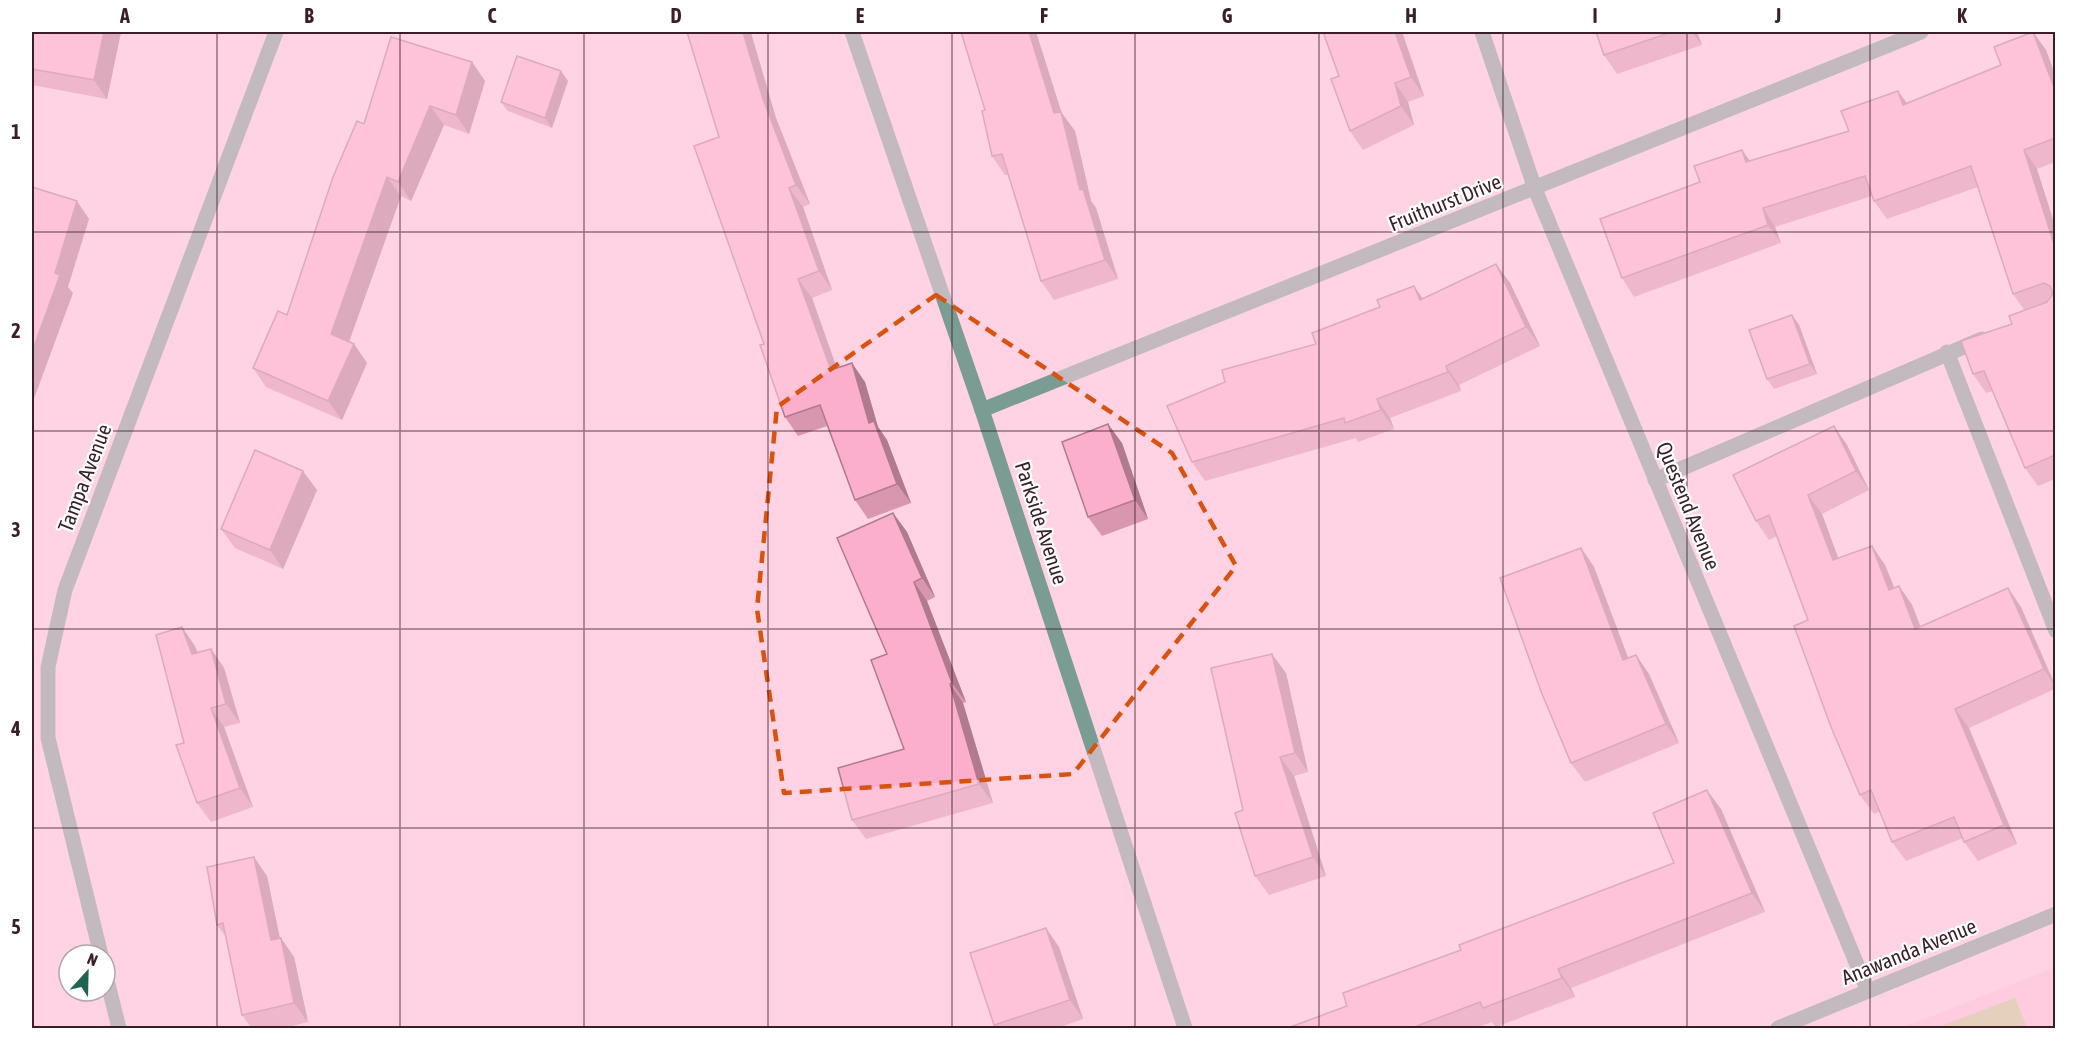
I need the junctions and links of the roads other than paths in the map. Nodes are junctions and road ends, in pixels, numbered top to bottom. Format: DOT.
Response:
graph roads {
  1 [pos="276,32"];
  2 [pos="852,32"];
  3 [pos="1482,32"];
  4 [pos="1922,32"];
  5 [pos="1535,189"];
  6 [pos="2001,332"];
  7 [pos="1947,352"];
  8 [pos="982,410"];
  9 [pos="1655,480"];
  10 [pos="2055,631"];
  11 [pos="2055,914"];
  12 [pos="98,943"];
  13 [pos="1868,991"];
  14 [pos="113,1003"];
  15 [pos="119,1029"];
  16 [pos="1185,1029"];
  17 [pos="1778,1029"];
  1 -- 12 [label="street, Tampa Avenue"];
  2 -- 8 [label="street, Parkside Avenue"];
  3 -- 5 [label="street, Questend Avenue"];
  4 -- 5 [label="street, Fruithurst Drive"];
  5 -- 8 [label="street, Fruithurst Drive"];
  5 -- 9 [label="street, Questend Avenue"];
  6 -- 7 [label="street"];
  7 -- 9 [label="street"];
  7 -- 10 [label="street"];
  8 -- 16 [label="street, Parkside Avenue"];
  9 -- 13 [label="street, Questend Avenue"];
  11 -- 13 [label="street, Anawanda Avenue"];
  13 -- 17 [label="street, Anawanda Avenue"];
  14 -- 15 [label="street"];
}
